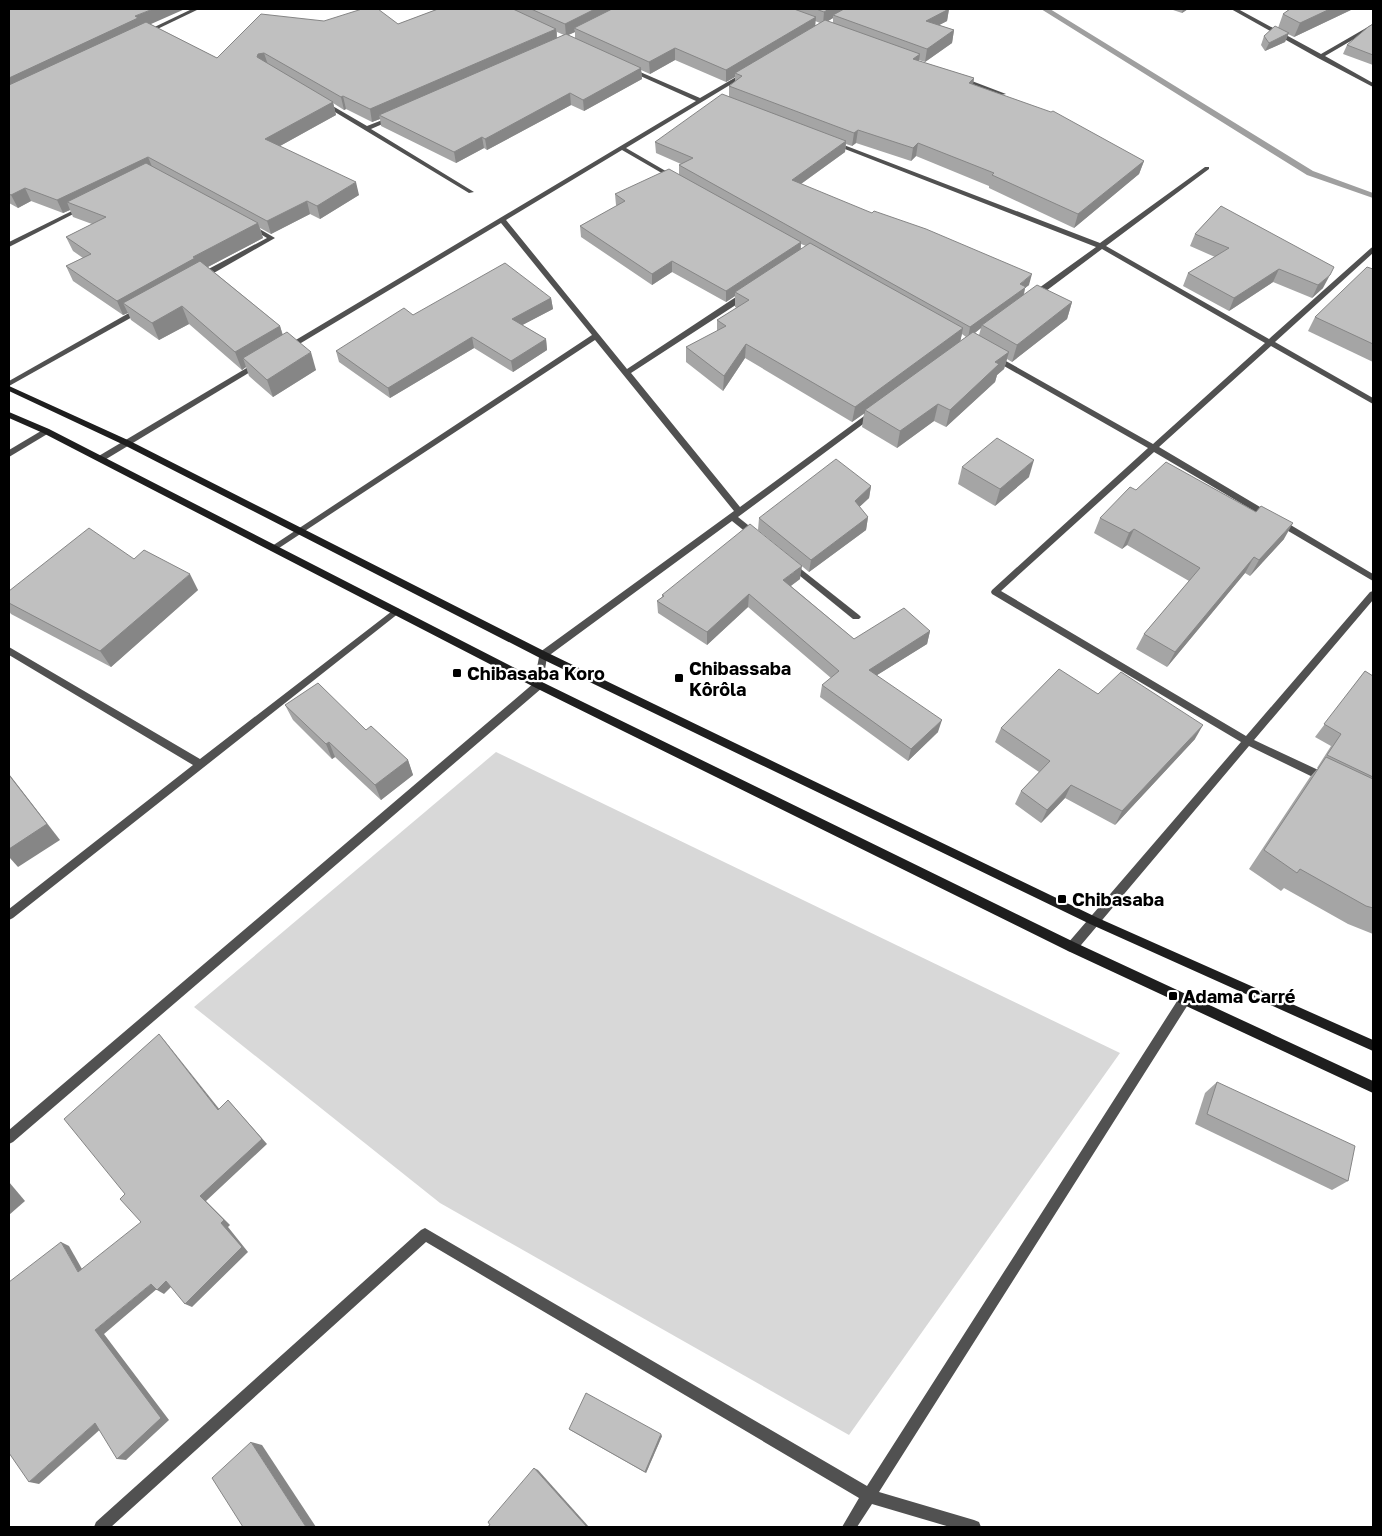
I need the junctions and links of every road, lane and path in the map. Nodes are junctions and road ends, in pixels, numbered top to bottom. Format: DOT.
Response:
graph roads {
  1 [pos="196,9"];
  2 [pos="1234,9"];
  3 [pos="1373,26"];
  4 [pos="143,34"];
  5 [pos="1320,57"];
  6 [pos="620,65"];
  7 [pos="750,72"];
  8 [pos="958,78"];
  9 [pos="1373,85"];
  10 [pos="1003,94"];
  11 [pos="710,96"];
  12 [pos="317,98"];
  13 [pos="719,99"];
  14 [pos="701,101"];
  15 [pos="395,116"];
  16 [pos="368,128"];
  17 [pos="822,139"];
  18 [pos="622,148"];
  19 [pos="1207,168"];
  20 [pos="681,182"];
  21 [pos="471,192"];
  22 [pos="93,202"];
  23 [pos="238,219"];
  24 [pos="502,220"];
  25 [pos="9,245"];
  26 [pos="1102,246"];
  27 [pos="1373,249"];
  28 [pos="196,280"];
  29 [pos="751,291"];
  30 [pos="1031,298"];
  31 [pos="145,308"];
  32 [pos="596,336"];
  33 [pos="1271,342"];
  34 [pos="280,352"];
  35 [pos="985,353"];
  36 [pos="263,362"];
  37 [pos="626,372"];
  38 [pos="9,384"];
  39 [pos="9,388"];
  40 [pos="1373,401"];
  41 [pos="882,408"];
  42 [pos="9,414"];
  43 [pos="46,431"];
  44 [pos="126,443"];
  45 [pos="1154,448"];
  46 [pos="9,454"];
  47 [pos="100,459"];
  48 [pos="736,514"];
  49 [pos="299,532"];
  50 [pos="764,542"];
  51 [pos="273,548"];
  52 [pos="787,561"];
  53 [pos="1373,578"];
  54 [pos="1373,594"];
  55 [pos="396,611"];
  56 [pos="856,617"];
  57 [pos="9,651"];
  58 [pos="543,656"];
  59 [pos="539,685"];
  60 [pos="1247,741"];
  61 [pos="201,765"];
  62 [pos="1337,784"];
  63 [pos="9,915"];
  64 [pos="1094,921"];
  65 [pos="1072,947"];
  66 [pos="1185,999"];
  67 [pos="1373,1046"];
  68 [pos="1373,1087"];
  69 [pos="9,1138"];
  70 [pos="870,1497"];
  71 [pos="101,1527"];
  72 [pos="849,1527"];
  73 [pos="974,1527"];
  1 -- 4 [label="street"];
  2 -- 5 [label="street"];
  3 -- 5 [label="street"];
  5 -- 9 [label="street"];
  6 -- 14 [label="street"];
  7 -- 11 [label="street"];
  8 -- 10 [label="street"];
  11 -- 13 [label="street"];
  11 -- 14 [label="street"];
  12 -- 16 [label="street"];
  14 -- 18 [label="street"];
  15 -- 16 [label="street"];
  16 -- 21 [label="street"];
  17 -- 26 [label="street"];
  18 -- 20 [label="street"];
  18 -- 24 [label="street"];
  19 -- 26 [label="street"];
  22 -- 25 [label="street"];
  23 -- 28 [label="street"];
  24 -- 32 [label="street"];
  24 -- 34 [label="street"];
  26 -- 30 [label="street"];
  26 -- 33 [label="street"];
  27 -- 33 [label="street"];
  29 -- 37 [label="street"];
  31 -- 38 [label="street"];
  32 -- 37 [label="street"];
  32 -- 49 [label="street"];
  33 -- 40 [label="street"];
  33 -- 45 [label="street"];
  35 -- 45 [label="street"];
  36 -- 44 [label="street"];
  37 -- 48 [label="street"];
  39 -- 44 [label="main road"];
  41 -- 48 [label="street"];
  42 -- 43 [label="main road"];
  43 -- 46 [label="street"];
  43 -- 47 [label="main road"];
  44 -- 47 [label="street"];
  44 -- 49 [label="main road"];
  45 -- 53 [label="street"];
  45 -- 60 [label="street"];
  47 -- 51 [label="main road"];
  48 -- 50 [label="street"];
  48 -- 58 [label="street"];
  49 -- 51 [label="street"];
  49 -- 58 [label="main road"];
  51 -- 55 [label="main road"];
  52 -- 56 [label="street"];
  54 -- 60 [label="street"];
  55 -- 59 [label="main road"];
  55 -- 61 [label="street"];
  57 -- 61 [label="street"];
  58 -- 59 [label="street"];
  58 -- 64 [label="main road"];
  59 -- 65 [label="main road"];
  59 -- 69 [label="street"];
  60 -- 62 [label="street"];
  60 -- 64 [label="street"];
  61 -- 63 [label="street"];
  64 -- 65 [label="street"];
  64 -- 67 [label="main road"];
  65 -- 66 [label="main road"];
  66 -- 68 [label="main road"];
  66 -- 70 [label="street"];
  70 -- 71 [label="street"];
  70 -- 72 [label="street"];
  70 -- 73 [label="street"];
}
